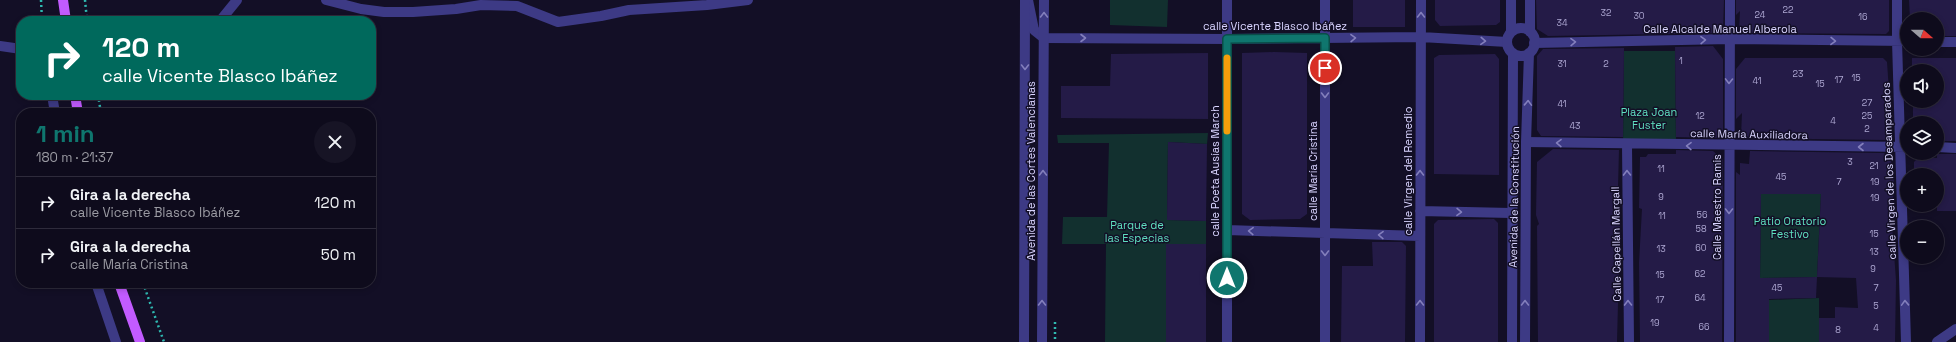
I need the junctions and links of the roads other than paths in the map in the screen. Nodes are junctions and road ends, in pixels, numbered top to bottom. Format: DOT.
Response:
graph roads {
  1 [pos="63,0"];
  2 [pos="237,0"];
  3 [pos="326,0"];
  4 [pos="748,0"];
  5 [pos="1025,0"];
  6 [pos="1028,0"];
  7 [pos="1044,0"];
  8 [pos="1227,0"];
  9 [pos="1325,0"];
  10 [pos="1421,0"];
  11 [pos="1511,0"];
  12 [pos="1530,0"];
  13 [pos="1730,0"];
  14 [pos="1897,0"];
  15 [pos="65,16"];
  16 [pos="224,16"];
  17 [pos="1900,25"];
  18 [pos="1530,32"];
  19 [pos="1421,37"];
  20 [pos="1509,37"];
  21 [pos="1044,38"];
  22 [pos="1325,38"];
  23 [pos="1227,39"];
  24 [pos="1730,39"];
  25 [pos="1900,41"];
  26 [pos="1944,42"];
  27 [pos="1956,42"];
  28 [pos="1534,43"];
  29 [pos="0,46"];
  30 [pos="16,49"];
  31 [pos="1513,53"];
  32 [pos="1529,53"];
  33 [pos="1902,56"];
  34 [pos="1903,116"];
  35 [pos="1526,142"];
  36 [pos="1627,145"];
  37 [pos="1729,146"];
  38 [pos="1900,147"];
  39 [pos="1944,147"];
  40 [pos="1956,148"];
  41 [pos="1904,160"];
  42 [pos="1420,211"];
  43 [pos="1511,213"];
  44 [pos="1227,230"];
  45 [pos="1325,233"];
  46 [pos="1420,236"];
  47 [pos="98,288"];
  48 [pos="121,288"];
  49 [pos="1956,329"];
  50 [pos="116,342"];
  51 [pos="140,342"];
  52 [pos="1024,342"];
  53 [pos="1042,342"];
  54 [pos="1228,342"];
  55 [pos="1324,342"];
  56 [pos="1420,342"];
  57 [pos="1512,342"];
  58 [pos="1525,342"];
  59 [pos="1629,342"];
  60 [pos="1729,342"];
  61 [pos="1906,342"];
  62 [pos="1937,342"];
  1 -- 15 [label="main road"];
  2 -- 16 [label="street"];
  3 -- 4 [label="street"];
  5 -- 52 [label="street, Avenida de las Cortes Valencianas, one-way"];
  6 -- 21 [label="street"];
  21 -- 7 [label="street, Avenida de las Cortes Valencianas, one-way"];
  8 -- 23 [label="street, calle Poeta Ausías March"];
  9 -- 22 [label="street, calle María Cristina"];
  19 -- 10 [label="street, calle Virgen del Remedio, one-way"];
  11 -- 20 [label="street"];
  12 -- 18 [label="street"];
  13 -- 24 [label="street, Calle Maestro Ramis"];
  14 -- 17 [label="street, calle Virgen de los Desamparados"];
  18 -- 20 [label="street"];
  18 -- 28 [label="street"];
  19 -- 20 [label="street, calle Vicente Blasco Ibáñez, one-way"];
  22 -- 19 [label="street, calle Vicente Blasco Ibáñez, one-way"];
  42 -- 19 [label="street, calle Virgen del Remedio, one-way"];
  20 -- 31 [label="street"];
  21 -- 23 [label="street, calle Vicente Blasco Ibáñez, one-way"];
  53 -- 21 [label="street, Avenida de las Cortes Valencianas, one-way"];
  22 -- 23 [label="street, calle Vicente Blasco Ibáñez"];
  22 -- 45 [label="street, calle María Cristina, one-way"];
  23 -- 44 [label="street, calle Poeta Ausías March"];
  24 -- 25 [label="street, Calle Alcalde Manuel Alberola, one-way"];
  28 -- 24 [label="street, Calle Alcalde Manuel Alberola, one-way"];
  24 -- 37 [label="street, Calle Maestro Ramis, one-way"];
  26 -- 27 [label="street"];
  28 -- 32 [label="street"];
  29 -- 30 [label="street"];
  31 -- 32 [label="street"];
  31 -- 43 [label="street, Avenida de la Constitución"];
  35 -- 32 [label="street, Avenida de la Constitución, one-way"];
  33 -- 34 [label="street, calle Virgen de los Desamparados"];
  36 -- 35 [label="street, calle María Auxiliadora, one-way"];
  58 -- 35 [label="street, Avenida de la Constitución, one-way"];
  37 -- 36 [label="street, calle María Auxiliadora, one-way"];
  59 -- 36 [label="street, Calle Capellán Margall, one-way"];
  38 -- 37 [label="street, calle María Auxiliadora, one-way"];
  37 -- 60 [label="street, Calle Maestro Ramis, one-way"];
  39 -- 40 [label="street"];
  61 -- 41 [label="street, calle Virgen de los Desamparados, one-way"];
  42 -- 43 [label="street, one-way"];
  42 -- 46 [label="street, calle Virgen del Remedio"];
  43 -- 57 [label="street, Avenida de la Constitución"];
  45 -- 44 [label="street, one-way"];
  44 -- 54 [label="street, calle Poeta Ausías March"];
  46 -- 45 [label="street, one-way"];
  45 -- 55 [label="street, calle María Cristina, one-way"];
  56 -- 46 [label="street, calle Virgen del Remedio, one-way"];
  47 -- 50 [label="street"];
  48 -- 51 [label="main road"];
  49 -- 62 [label="street"];
}
